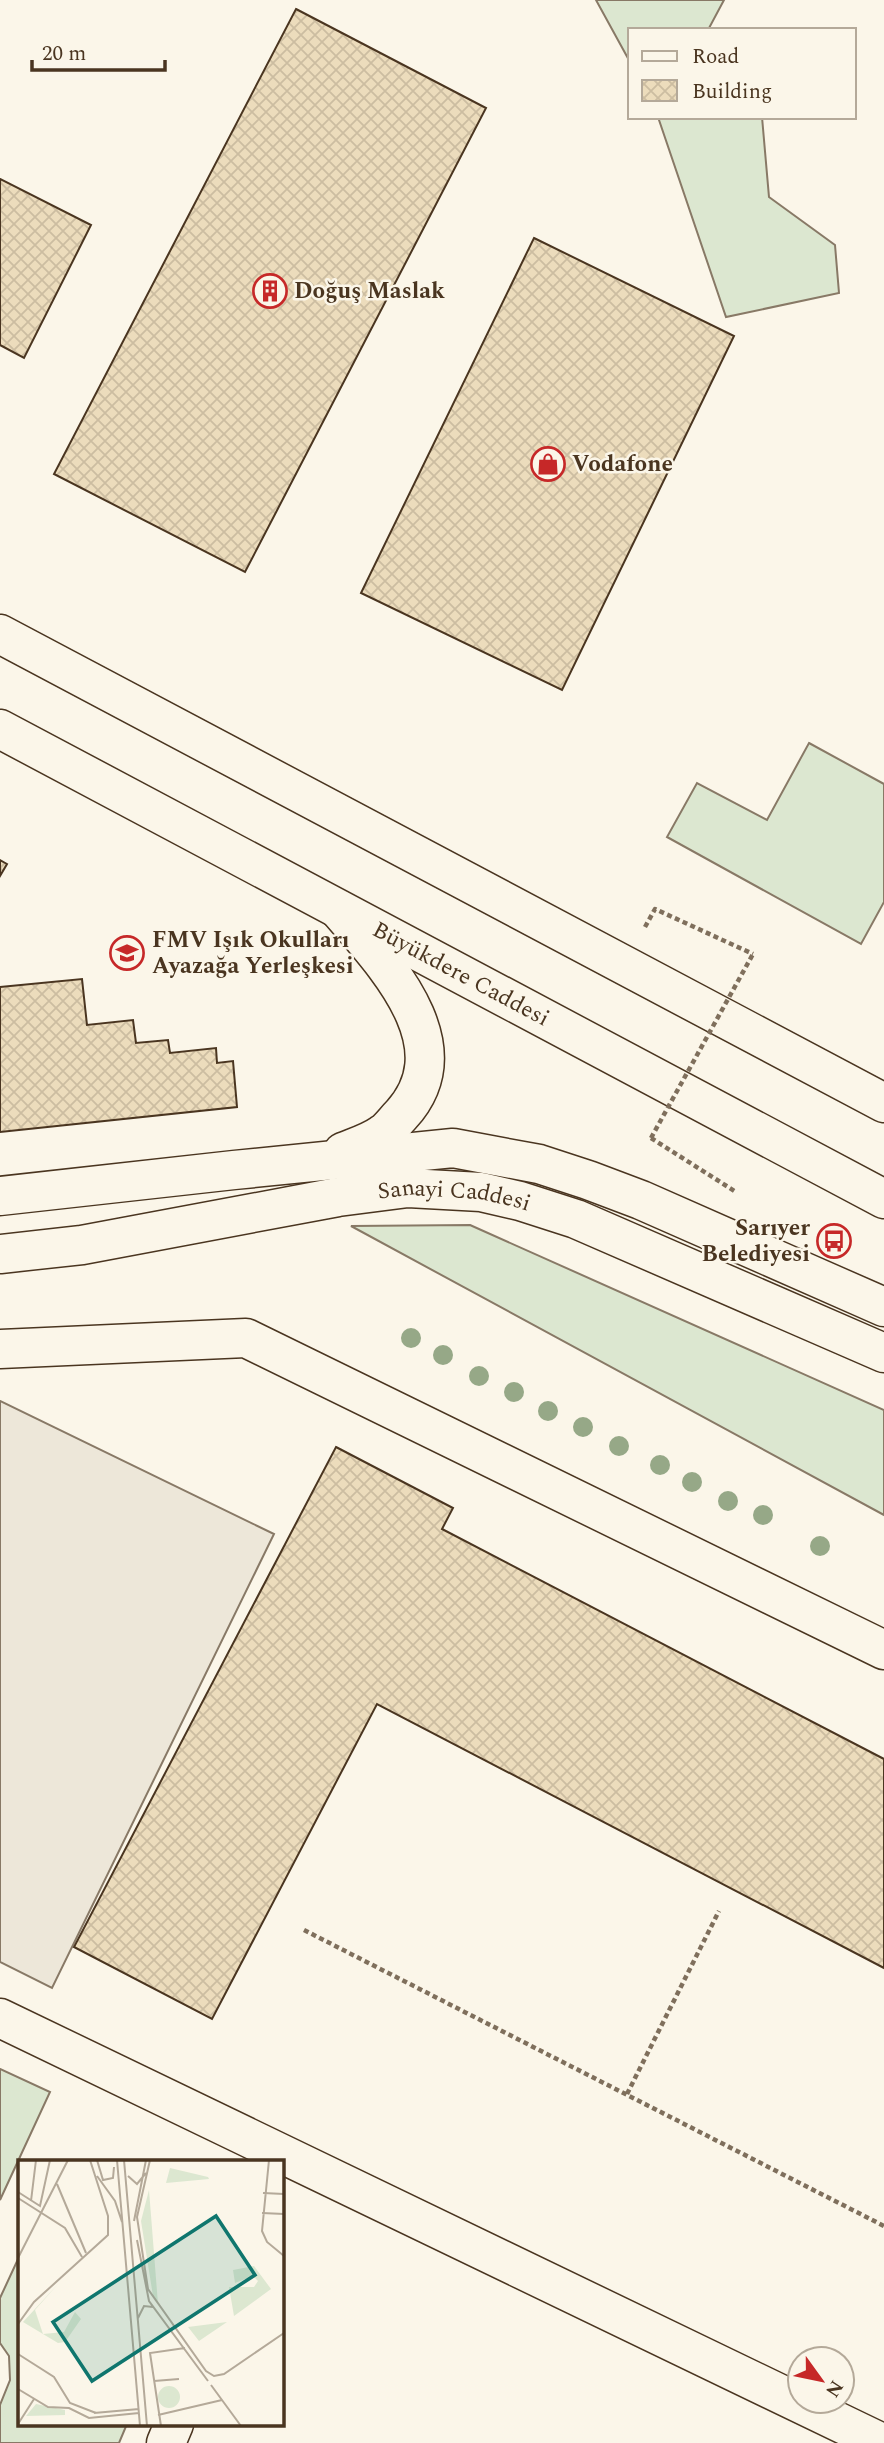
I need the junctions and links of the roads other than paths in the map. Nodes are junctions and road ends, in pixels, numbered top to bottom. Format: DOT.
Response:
graph roads {
  1 [pos="0,634"];
  2 [pos="0,729"];
  3 [pos="339,909"];
  4 [pos="884,1103"];
  5 [pos="325,1160"];
  6 [pos="0,1196"];
  7 [pos="884,1199"];
  8 [pos="0,1254"];
  9 [pos="884,1307"];
  10 [pos="0,1349"];
  11 [pos="884,1353"];
  12 [pos="884,1650"];
  13 [pos="0,2018"];
  14 [pos="173,2426"];
  15 [pos="166,2443"];
  16 [pos="882,2443"];
  1 -- 4 [label="street"];
  2 -- 3 [label="street, Büyükdere Caddesi"];
  3 -- 5 [label="street"];
  3 -- 7 [label="street, Büyükdere Caddesi"];
  5 -- 6 [label="street, Sanayi Caddesi"];
  5 -- 9 [label="street, Sanayi Caddesi"];
  8 -- 11 [label="street, Sanayi Caddesi"];
  10 -- 12 [label="street"];
  13 -- 16 [label="street"];
  14 -- 15 [label="street"];
}
